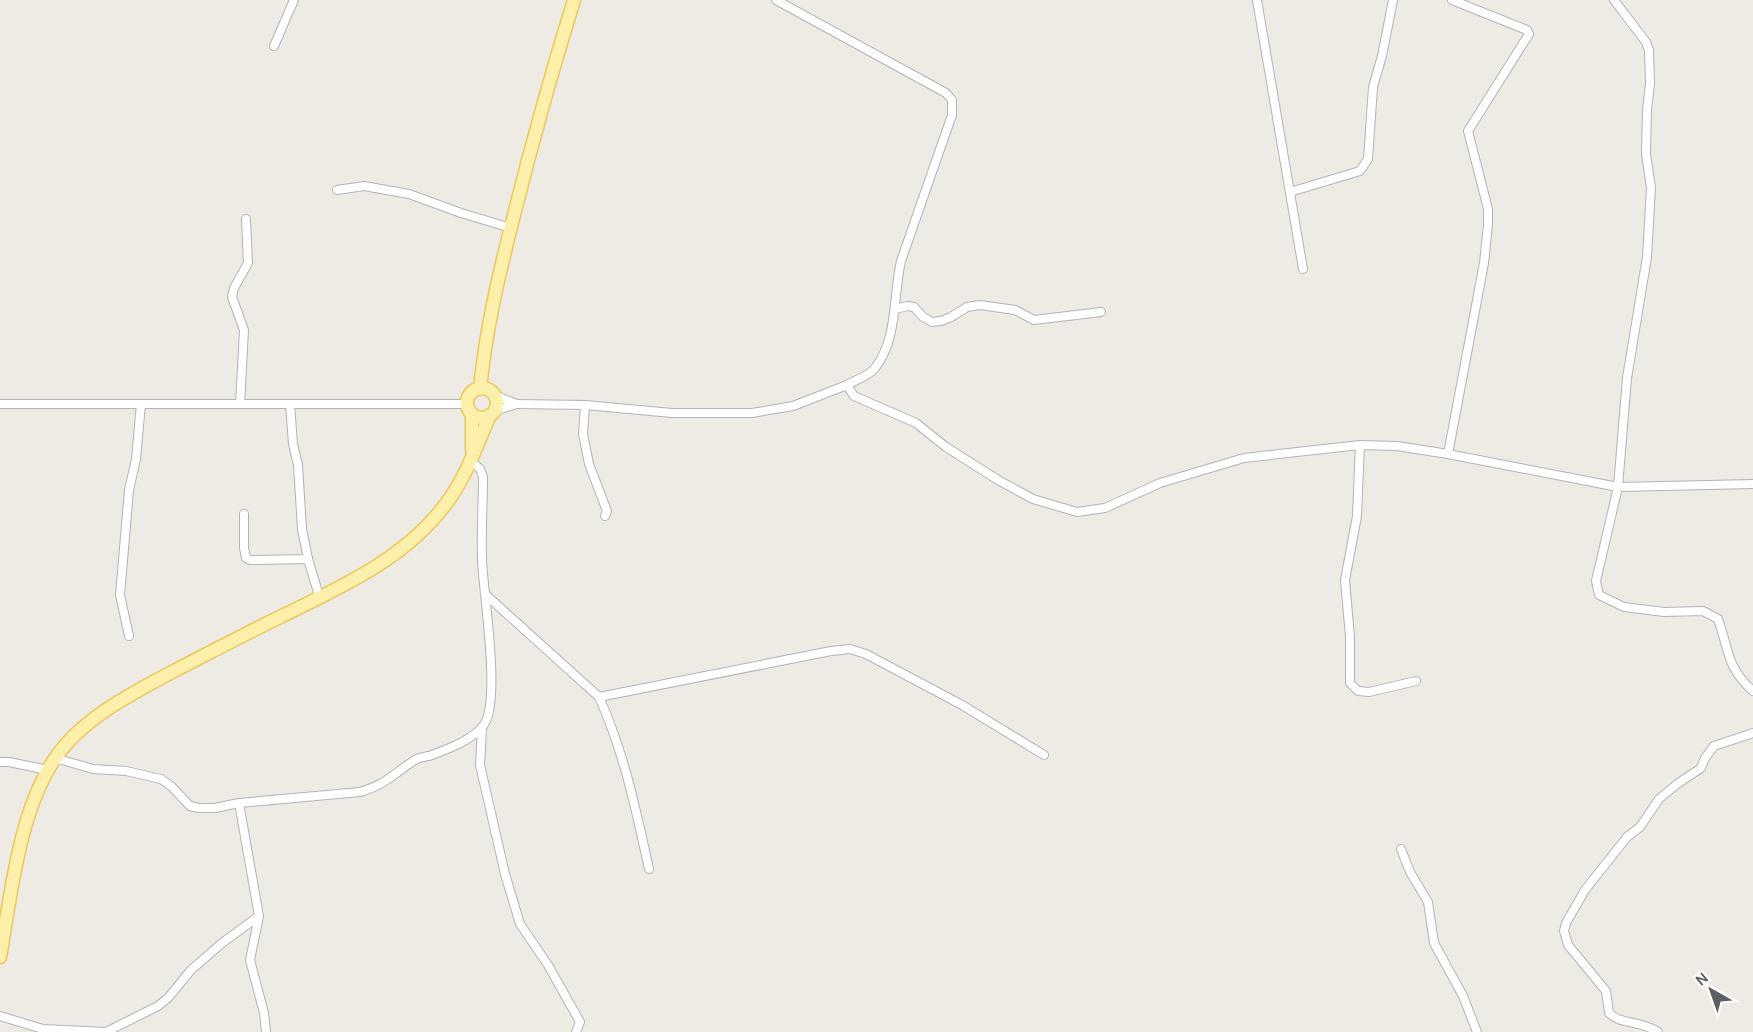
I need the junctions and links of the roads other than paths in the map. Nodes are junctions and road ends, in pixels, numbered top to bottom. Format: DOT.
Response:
graph roads {
  1 [pos="294,0"];
  2 [pos="574,0"];
  3 [pos="776,0"];
  4 [pos="1257,0"];
  5 [pos="1393,0"];
  6 [pos="1452,0"];
  7 [pos="1614,0"];
  8 [pos="274,46"];
  9 [pos="337,189"];
  10 [pos="1290,192"];
  11 [pos="246,219"];
  12 [pos="511,228"];
  13 [pos="1303,269"];
  14 [pos="895,309"];
  15 [pos="1101,312"];
  16 [pos="847,385"];
  17 [pos="480,389"];
  18 [pos="494,395"];
  19 [pos="0,404"];
  20 [pos="141,404"];
  21 [pos="240,404"];
  22 [pos="290,404"];
  23 [pos="517,404"];
  24 [pos="585,405"];
  25 [pos="469,409"];
  26 [pos="492,413"];
  27 [pos="1360,445"];
  28 [pos="1448,454"];
  29 [pos="471,457"];
  30 [pos="1753,484"];
  31 [pos="1618,487"];
  32 [pos="244,514"];
  33 [pos="605,516"];
  34 [pos="308,559"];
  35 [pos="484,594"];
  36 [pos="320,599"];
  37 [pos="129,636"];
  38 [pos="1416,681"];
  39 [pos="1753,691"];
  40 [pos="599,697"];
  41 [pos="482,727"];
  42 [pos="1753,733"];
  43 [pos="1044,755"];
  44 [pos="55,758"];
  45 [pos="0,762"];
  46 [pos="48,770"];
  47 [pos="239,803"];
  48 [pos="1401,849"];
  49 [pos="649,869"];
  50 [pos="259,916"];
  51 [pos="0,957"];
  52 [pos="0,1016"];
  53 [pos="266,1032"];
  54 [pos="576,1032"];
  55 [pos="1477,1032"];
  56 [pos="1658,1032"];
  1 -- 8 [label="street"];
  2 -- 12 [label="main road"];
  3 -- 14 [label="street"];
  4 -- 10 [label="street"];
  5 -- 10 [label="street"];
  6 -- 28 [label="street"];
  7 -- 31 [label="street"];
  9 -- 12 [label="street"];
  10 -- 13 [label="street"];
  11 -- 21 [label="street"];
  12 -- 17 [label="main road"];
  14 -- 15 [label="street"];
  14 -- 16 [label="street"];
  16 -- 24 [label="street"];
  16 -- 27 [label="street"];
  17 -- 18 [label="main road"];
  17 -- 25 [label="main road"];
  18 -- 23 [label="street"];
  18 -- 26 [label="main road"];
  19 -- 20 [label="street"];
  20 -- 21 [label="street"];
  20 -- 37 [label="street"];
  21 -- 22 [label="street"];
  22 -- 25 [label="street"];
  22 -- 34 [label="street"];
  23 -- 24 [label="street"];
  23 -- 26 [label="street"];
  24 -- 33 [label="street"];
  25 -- 26 [label="main road"];
  25 -- 29 [label="main road"];
  26 -- 29 [label="main road"];
  27 -- 28 [label="street"];
  27 -- 38 [label="street"];
  28 -- 31 [label="street"];
  29 -- 35 [label="street"];
  29 -- 36 [label="main road"];
  30 -- 31 [label="street"];
  31 -- 39 [label="street"];
  32 -- 34 [label="street"];
  34 -- 36 [label="street"];
  35 -- 40 [label="street"];
  35 -- 41 [label="street"];
  36 -- 44 [label="main road"];
  40 -- 43 [label="street"];
  40 -- 49 [label="street"];
  41 -- 47 [label="street"];
  41 -- 54 [label="street"];
  42 -- 56 [label="street"];
  44 -- 46 [label="main road"];
  44 -- 47 [label="street"];
  45 -- 46 [label="street"];
  46 -- 51 [label="main road"];
  47 -- 50 [label="street"];
  48 -- 55 [label="street"];
  50 -- 52 [label="street"];
  50 -- 53 [label="street"];
}
